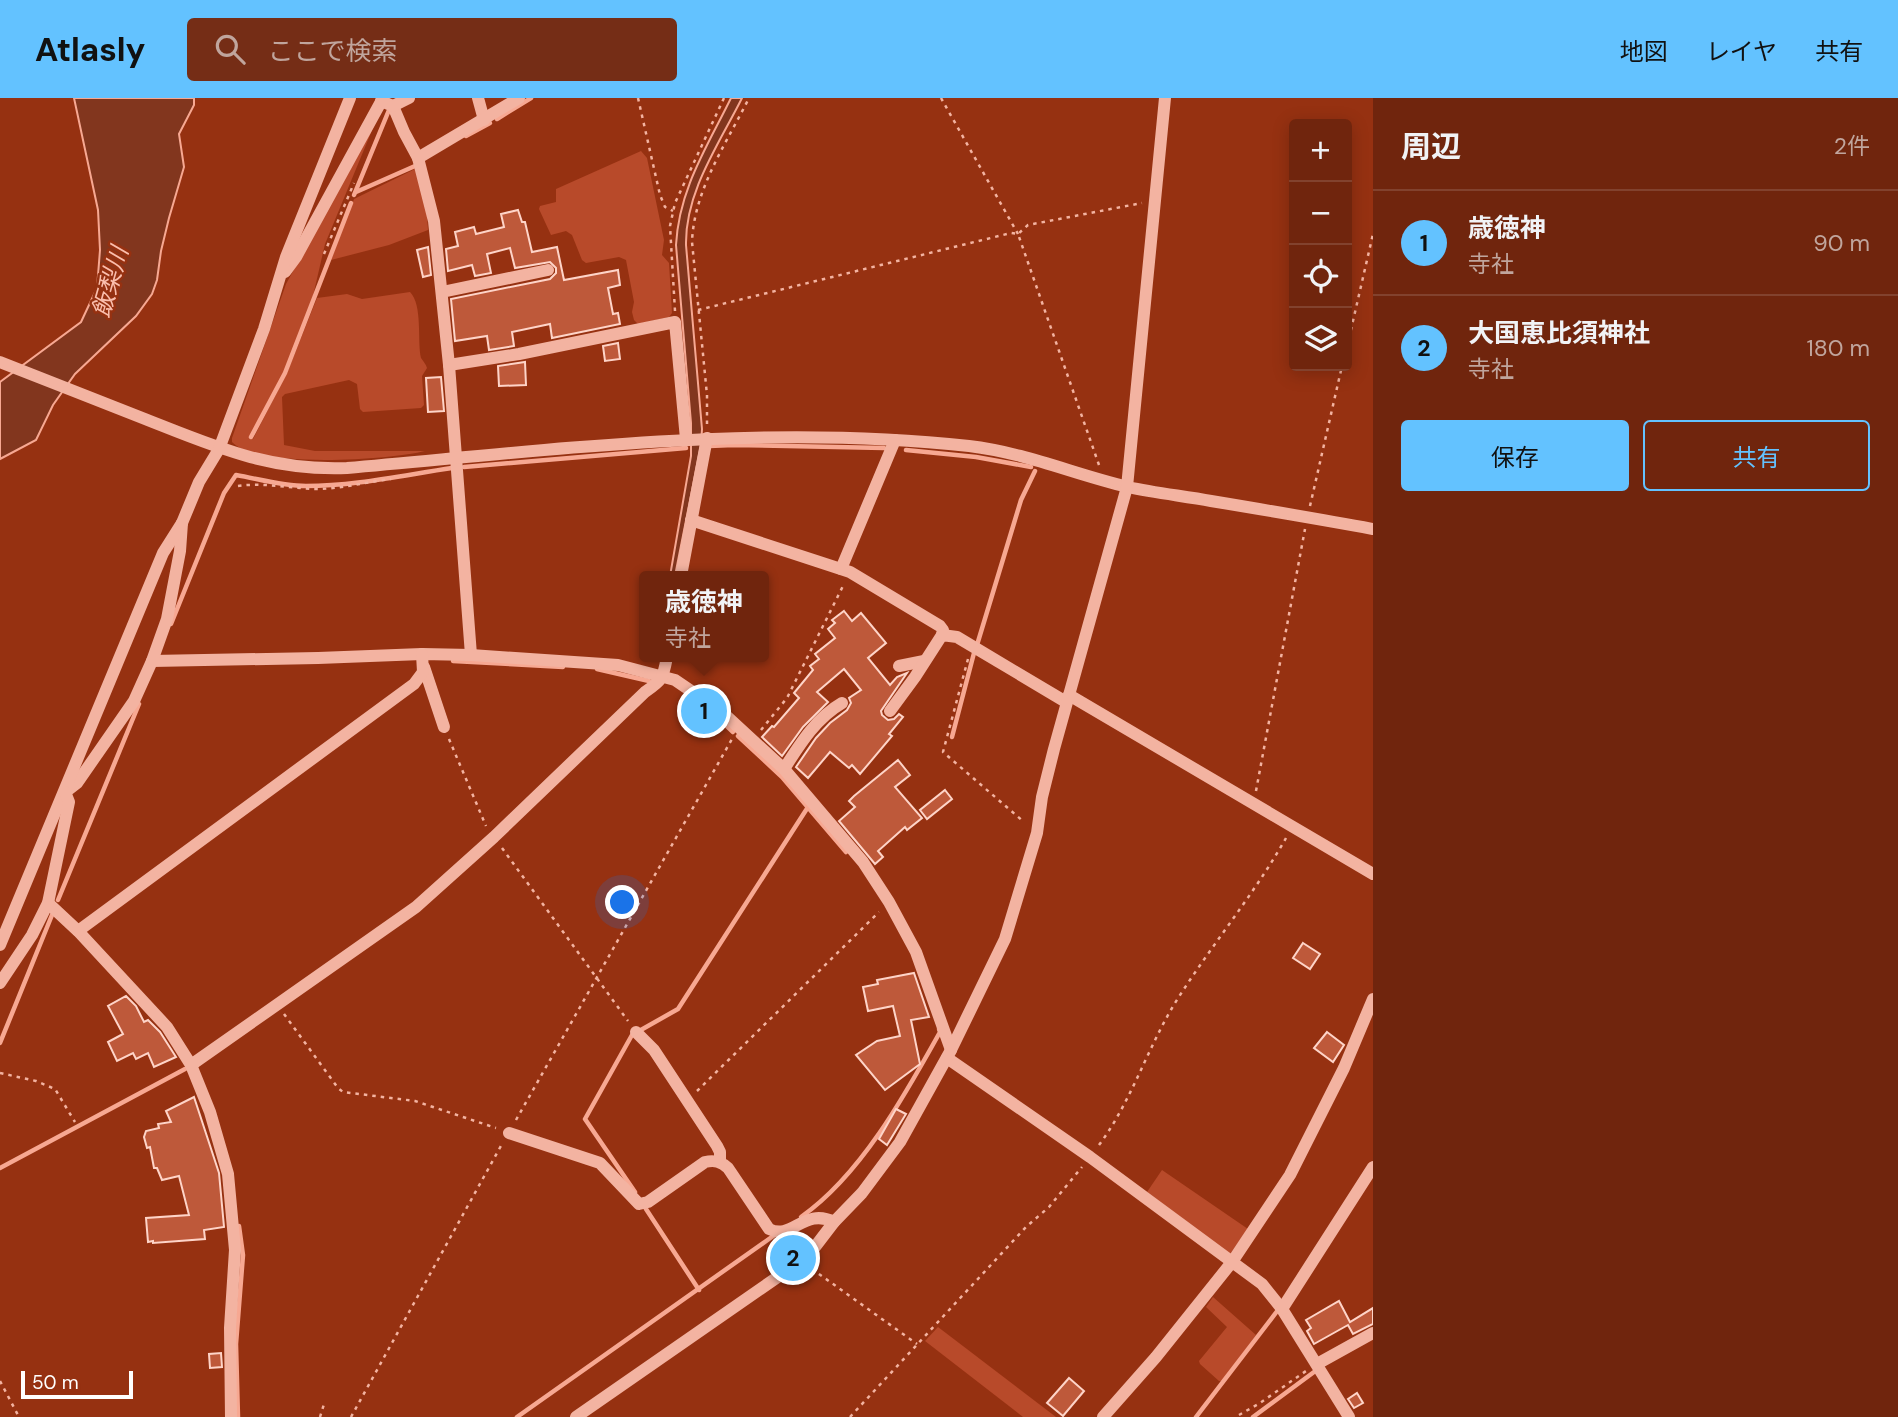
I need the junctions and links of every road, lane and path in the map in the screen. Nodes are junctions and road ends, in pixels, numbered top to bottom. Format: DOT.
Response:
graph roads {
  1 [pos="350,98"];
  2 [pos="409,98"];
  3 [pos="478,98"];
  4 [pos="519,98"];
  5 [pos="638,98"];
  6 [pos="724,98"];
  7 [pos="749,98"];
  8 [pos="941,98"];
  9 [pos="1165,98"];
  10 [pos="386,101"];
  11 [pos="484,120"];
  12 [pos="418,158"];
  13 [pos="1155,201"];
  14 [pos="673,211"];
  15 [pos="1018,234"];
  16 [pos="1373,234"];
  17 [pos="1371,254"];
  18 [pos="548,270"];
  19 [pos="278,280"];
  20 [pos="442,292"];
  21 [pos="698,310"];
  22 [pos="675,321"];
  23 [pos="1352,328"];
  24 [pos="0,362"];
  25 [pos="449,365"];
  26 [pos="1341,371"];
  27 [pos="696,439"];
  28 [pos="895,440"];
  29 [pos="219,449"];
  30 [pos="457,458"];
  31 [pos="1100,479"];
  32 [pos="1128,487"];
  33 [pos="1307,517"];
  34 [pos="691,520"];
  35 [pos="182,523"];
  36 [pos="1373,529"];
  37 [pos="845,570"];
  38 [pos="682,571"];
  39 [pos="942,635"];
  40 [pos="971,645"];
  41 [pos="422,654"];
  42 [pos="471,654"];
  43 [pos="152,661"];
  44 [pos="924,661"];
  45 [pos="666,662"];
  46 [pos="899,666"];
  47 [pos="424,667"];
  48 [pos="662,679"];
  49 [pos="1068,698"];
  50 [pos="842,703"];
  51 [pos="890,711"];
  52 [pos="444,727"];
  53 [pos="738,727"];
  54 [pos="752,740"];
  55 [pos="784,769"];
  56 [pos="65,792"];
  57 [pos="1251,801"];
  58 [pos="1293,826"];
  59 [pos="1037,833"];
  60 [pos="491,834"];
  61 [pos="1373,874"];
  62 [pos="889,902"];
  63 [pos="48,903"];
  64 [pos="78,931"];
  65 [pos="0,945"];
  66 [pos="596,979"];
  67 [pos="0,982"];
  68 [pos="1373,999"];
  69 [pos="278,1006"];
  70 [pos="636,1032"];
  71 [pos="949,1054"];
  72 [pos="191,1065"];
  73 [pos="0,1073"];
  74 [pos="686,1099"];
  75 [pos="75,1122"];
  76 [pos="509,1133"];
  77 [pos="1090,1157"];
  78 [pos="720,1161"];
  79 [pos="1373,1167"];
  80 [pos="834,1222"];
  81 [pos="802,1262"];
  82 [pos="1232,1262"];
  83 [pos="1282,1309"];
  84 [pos="1373,1333"];
  85 [pos="917,1344"];
  86 [pos="1317,1364"];
  87 [pos="0,1381"];
  88 [pos="324,1404"];
  89 [pos="1238,1415"];
  90 [pos="19,1417"];
  91 [pos="230,1417"];
  92 [pos="320,1417"];
  93 [pos="351,1417"];
  94 [pos="576,1417"];
  95 [pos="850,1417"];
  96 [pos="1103,1417"];
  97 [pos="1349,1417"];
  1 -- 19 [label="street"];
  2 -- 10 [label="street"];
  3 -- 11 [label="street"];
  4 -- 11 [label="street"];
  5 -- 14 [label="path"];
  6 -- 14 [label="path"];
  7 -- 21 [label="path"];
  8 -- 15 [label="path"];
  9 -- 13 [label="street"];
  10 -- 12 [label="street"];
  10 -- 19 [label="street"];
  11 -- 12 [label="street"];
  12 -- 20 [label="street"];
  13 -- 15 [label="path"];
  13 -- 32 [label="street"];
  14 -- 22 [label="path"];
  15 -- 21 [label="path"];
  15 -- 31 [label="path"];
  16 -- 17 [label="path"];
  17 -- 23 [label="path"];
  18 -- 20 [label="street"];
  19 -- 29 [label="street"];
  20 -- 25 [label="street"];
  21 -- 27 [label="path"];
  22 -- 25 [label="street"];
  22 -- 27 [label="street"];
  24 -- 29 [label="street"];
  25 -- 30 [label="street"];
  26 -- 33 [label="path"];
  27 -- 28 [label="street"];
  27 -- 30 [label="street"];
  27 -- 34 [label="street"];
  28 -- 31 [label="street"];
  28 -- 37 [label="street"];
  29 -- 30 [label="street"];
  29 -- 35 [label="street"];
  30 -- 42 [label="street"];
  31 -- 32 [label="street"];
  32 -- 33 [label="street"];
  32 -- 49 [label="street"];
  33 -- 36 [label="street"];
  33 -- 57 [label="path"];
  34 -- 37 [label="street"];
  34 -- 38 [label="street"];
  35 -- 43 [label="street"];
  35 -- 56 [label="street"];
  37 -- 39 [label="street"];
  37 -- 54 [label="path"];
  39 -- 40 [label="street"];
  39 -- 44 [label="street"];
  40 -- 49 [label="street"];
  40 -- 59 [label="path"];
  41 -- 42 [label="street"];
  41 -- 43 [label="street"];
  41 -- 47 [label="street"];
  42 -- 48 [label="street"];
  43 -- 56 [label="street"];
  44 -- 46 [label="street"];
  44 -- 51 [label="street"];
  45 -- 48 [label="street"];
  47 -- 52 [label="street"];
  47 -- 64 [label="street"];
  48 -- 53 [label="street"];
  48 -- 60 [label="street"];
  49 -- 57 [label="street"];
  49 -- 59 [label="street"];
  50 -- 55 [label="street"];
  52 -- 60 [label="path"];
  53 -- 54 [label="street"];
  53 -- 66 [label="path"];
  54 -- 55 [label="street"];
  55 -- 62 [label="street"];
  56 -- 63 [label="street"];
  56 -- 65 [label="street"];
  57 -- 58 [label="street"];
  58 -- 61 [label="street"];
  58 -- 77 [label="path"];
  59 -- 71 [label="street"];
  60 -- 66 [label="path"];
  60 -- 69 [label="street"];
  62 -- 71 [label="street"];
  62 -- 74 [label="path"];
  63 -- 64 [label="street"];
  63 -- 67 [label="street"];
  64 -- 72 [label="street"];
  66 -- 70 [label="path"];
  66 -- 76 [label="path"];
  68 -- 82 [label="street"];
  69 -- 72 [label="street"];
  69 -- 76 [label="path"];
  70 -- 74 [label="street"];
  71 -- 77 [label="street"];
  71 -- 80 [label="street"];
  72 -- 91 [label="street"];
  73 -- 75 [label="path"];
  74 -- 78 [label="street"];
  76 -- 78 [label="street"];
  76 -- 93 [label="path"];
  77 -- 82 [label="street"];
  77 -- 85 [label="path"];
  78 -- 80 [label="street"];
  79 -- 83 [label="street"];
  80 -- 81 [label="street"];
  81 -- 85 [label="path"];
  81 -- 94 [label="street"];
  82 -- 83 [label="street"];
  82 -- 96 [label="street"];
  83 -- 86 [label="street"];
  84 -- 86 [label="street"];
  85 -- 95 [label="path"];
  86 -- 89 [label="path"];
  86 -- 97 [label="street"];
  87 -- 90 [label="path"];
  88 -- 92 [label="path"];
}
